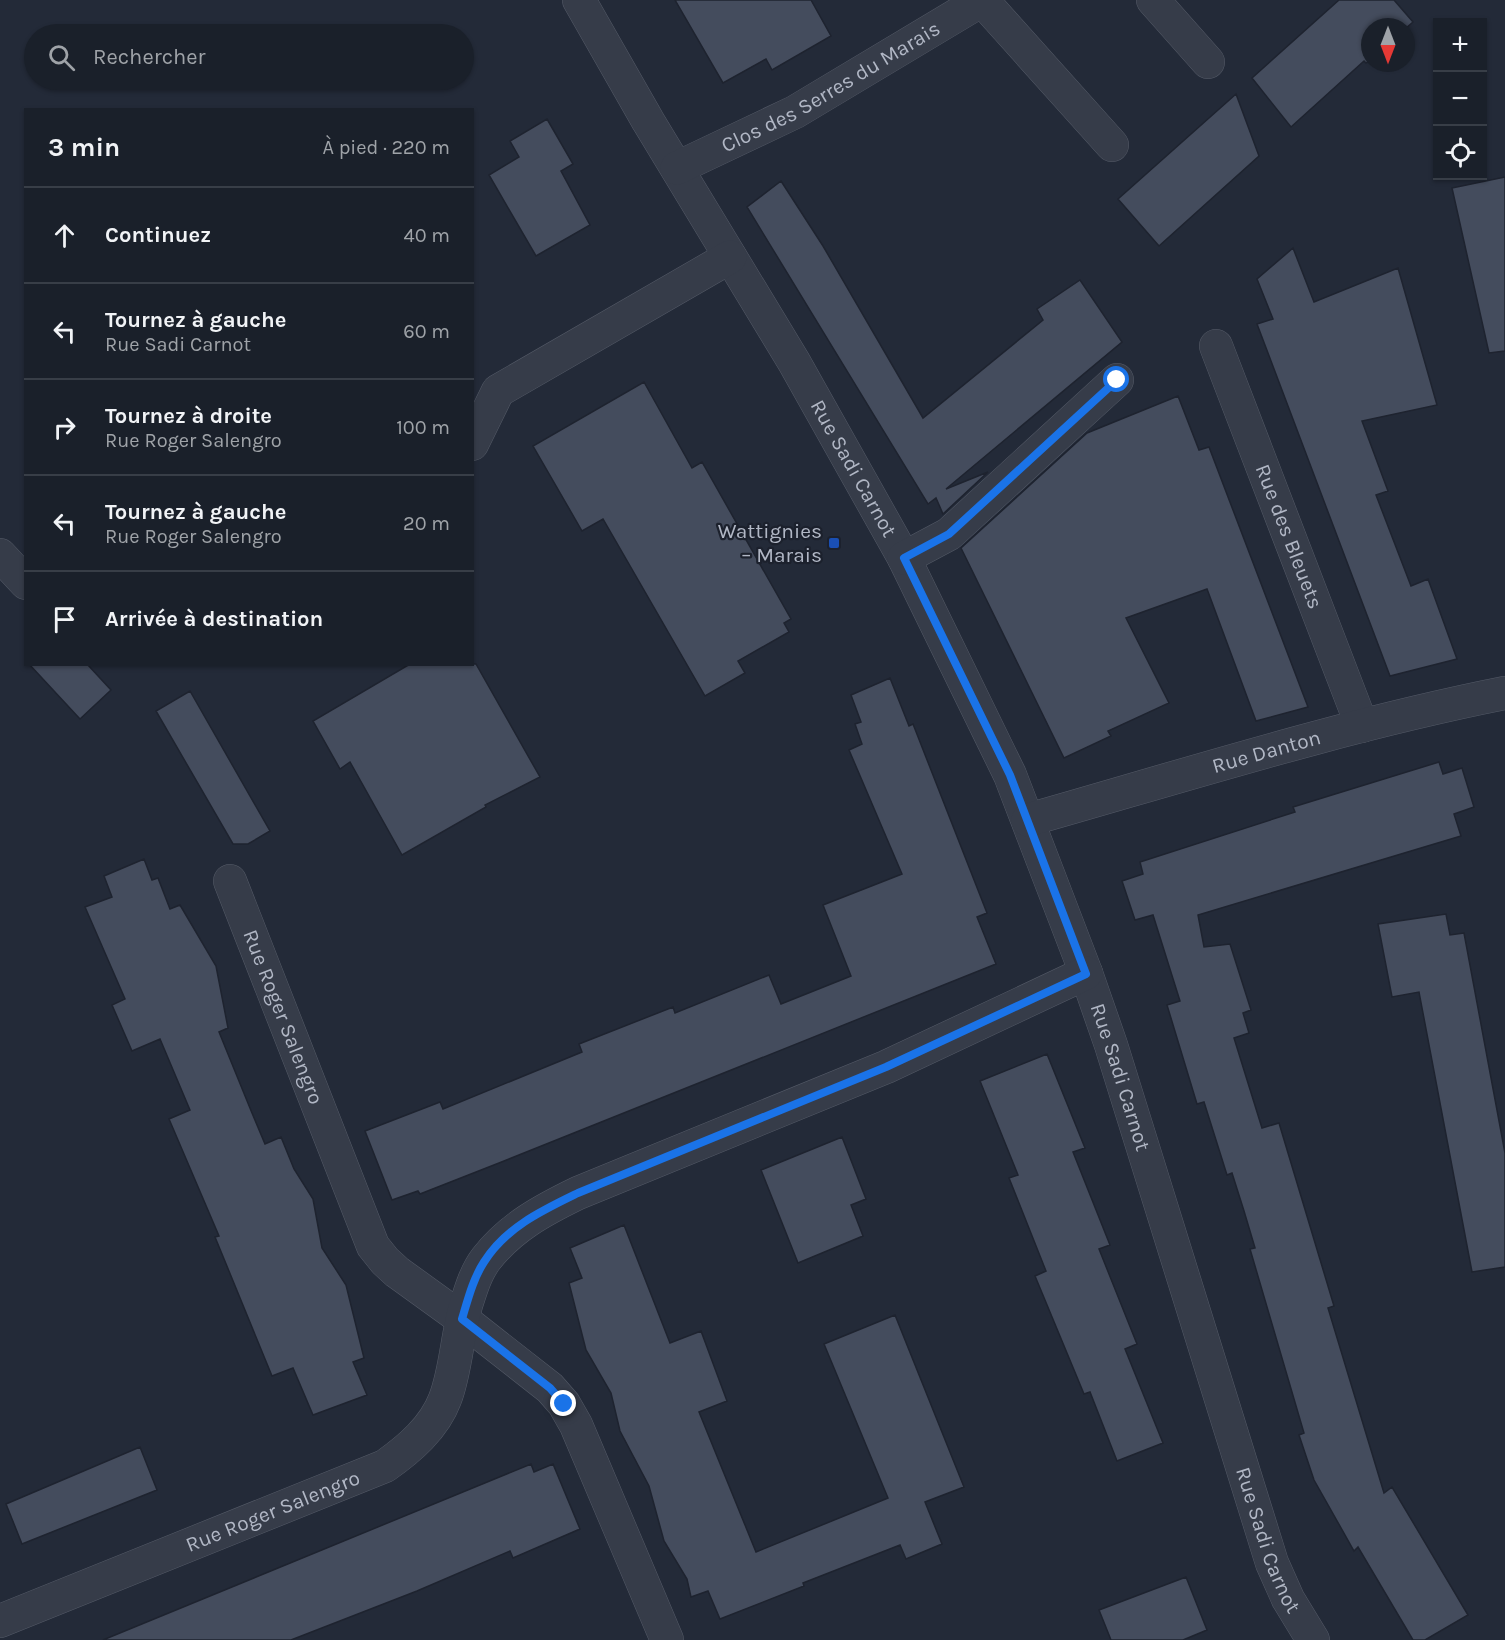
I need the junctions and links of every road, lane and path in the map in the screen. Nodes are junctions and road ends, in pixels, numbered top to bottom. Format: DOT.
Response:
graph roads {
  1 [pos="579,0"];
  2 [pos="1153,0"];
  3 [pos="1208,62"];
  4 [pos="1112,146"];
  5 [pos="677,168"];
  6 [pos="730,257"];
  7 [pos="1216,346"];
  8 [pos="1117,380"];
  9 [pos="474,440"];
  10 [pos="0,555"];
  11 [pos="904,558"];
  12 [pos="24,581"];
  13 [pos="1505,693"];
  14 [pos="1362,726"];
  15 [pos="1028,820"];
  16 [pos="230,881"];
  17 [pos="1086,974"];
  18 [pos="462,1319"];
  19 [pos="0,1621"];
  20 [pos="667,1640"];
  21 [pos="1313,1640"];
  1 -- 5 [label="street, Rue Sadi Carnot"];
  2 -- 3 [label="street"];
  4 -- 5 [label="street, Clos des Serres du Marais"];
  5 -- 6 [label="street, Rue Sadi Carnot"];
  6 -- 9 [label="street"];
  6 -- 11 [label="street, Rue Sadi Carnot"];
  7 -- 14 [label="street, Rue des Bleuets"];
  8 -- 11 [label="street"];
  10 -- 12 [label="street"];
  11 -- 15 [label="street, Rue Sadi Carnot"];
  13 -- 14 [label="street, Rue Danton"];
  14 -- 15 [label="street, Rue Danton"];
  15 -- 17 [label="street, Rue Sadi Carnot"];
  16 -- 18 [label="street, Rue Roger Salengro"];
  17 -- 18 [label="street, Rue Roger Salengro"];
  17 -- 21 [label="street, Rue Sadi Carnot"];
  18 -- 19 [label="street, Rue Roger Salengro"];
  18 -- 20 [label="street, Rue Roger Salengro"];
}
